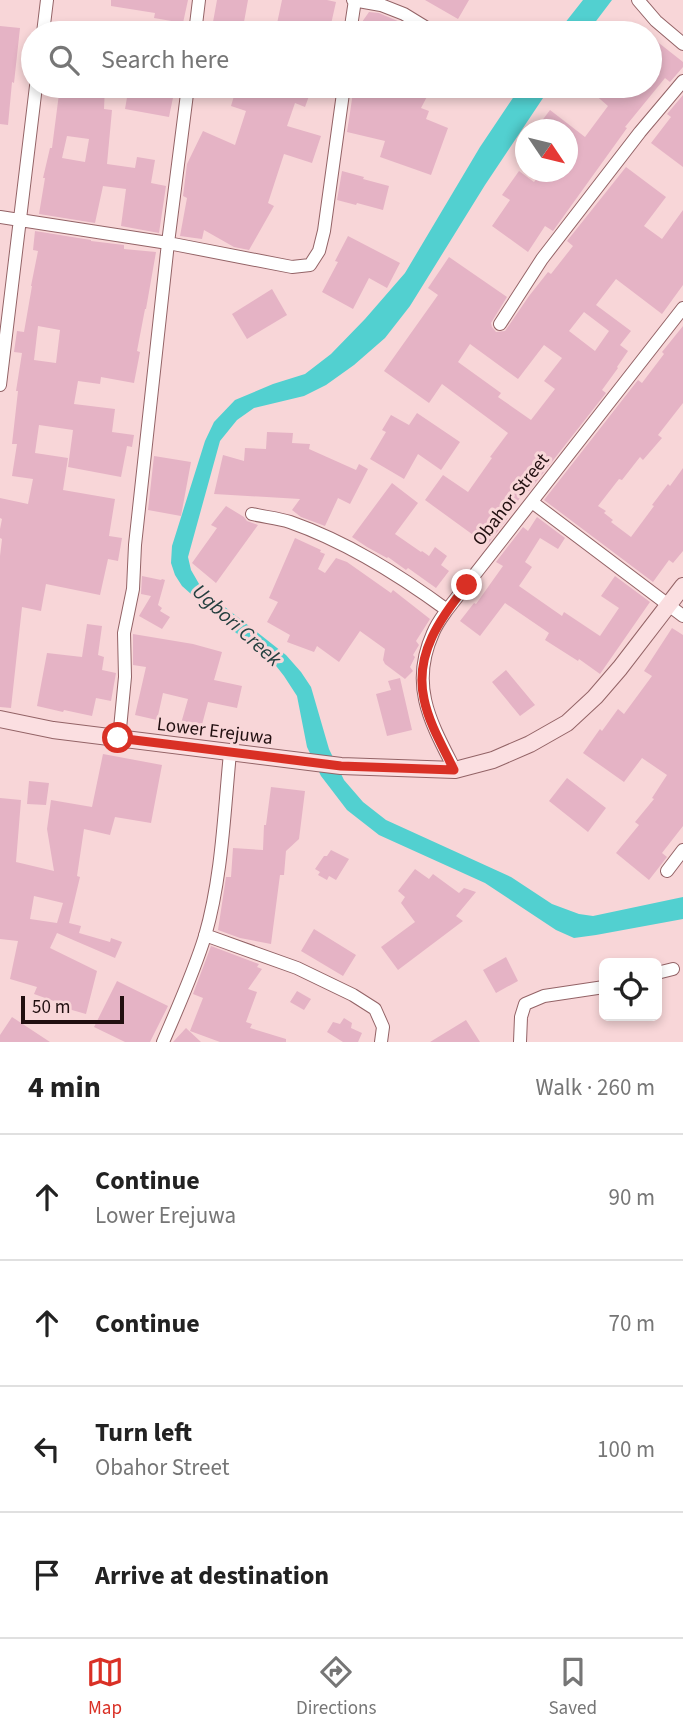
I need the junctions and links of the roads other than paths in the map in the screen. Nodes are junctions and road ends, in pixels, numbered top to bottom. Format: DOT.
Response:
graph roads {
  1 [pos="47,0"];
  2 [pos="199,0"];
  3 [pos="354,0"];
  4 [pos="638,0"];
  5 [pos="44,21"];
  6 [pos="196,21"];
  7 [pos="352,21"];
  8 [pos="414,21"];
  9 [pos="656,21"];
  10 [pos="662,26"];
  11 [pos="683,44"];
  12 [pos="683,80"];
  13 [pos="35,98"];
  14 [pos="186,98"];
  15 [pos="342,98"];
  16 [pos="0,217"];
  17 [pos="20,220"];
  18 [pos="168,243"];
  19 [pos="683,308"];
  20 [pos="500,324"];
  21 [pos="0,385"];
  22 [pos="532,502"];
  23 [pos="252,514"];
  24 [pos="683,586"];
  25 [pos="669,605"];
  26 [pos="447,610"];
  27 [pos="683,616"];
  28 [pos="0,719"];
  29 [pos="118,738"];
  30 [pos="230,753"];
  31 [pos="454,770"];
  32 [pos="683,850"];
  33 [pos="667,871"];
  34 [pos="205,935"];
  35 [pos="673,969"];
  36 [pos="662,972"];
  37 [pos="599,988"];
  38 [pos="163,1042"];
  39 [pos="381,1042"];
  40 [pos="520,1042"];
  1 -- 5 [label="street"];
  2 -- 6 [label="street"];
  3 -- 7 [label="street"];
  3 -- 8 [label="street"];
  4 -- 9 [label="street"];
  10 -- 11 [label="street"];
  12 -- 20 [label="street"];
  13 -- 17 [label="street"];
  14 -- 18 [label="street"];
  15 -- 18 [label="street"];
  16 -- 17 [label="street"];
  17 -- 18 [label="street"];
  17 -- 21 [label="street"];
  18 -- 29 [label="street"];
  19 -- 22 [label="street, Obahor Street"];
  22 -- 25 [label="street"];
  22 -- 26 [label="street, Obahor Street"];
  23 -- 26 [label="street"];
  24 -- 25 [label="street, Lower Erejuwa"];
  25 -- 27 [label="street"];
  25 -- 31 [label="street, Lower Erejuwa"];
  26 -- 31 [label="street, Obahor Street"];
  28 -- 29 [label="street, Lower Erejuwa"];
  29 -- 30 [label="street, Lower Erejuwa"];
  30 -- 31 [label="street, Lower Erejuwa"];
  30 -- 34 [label="street"];
  32 -- 33 [label="street"];
  34 -- 38 [label="street"];
  34 -- 39 [label="street"];
  35 -- 36 [label="street"];
  37 -- 40 [label="street"];
}
